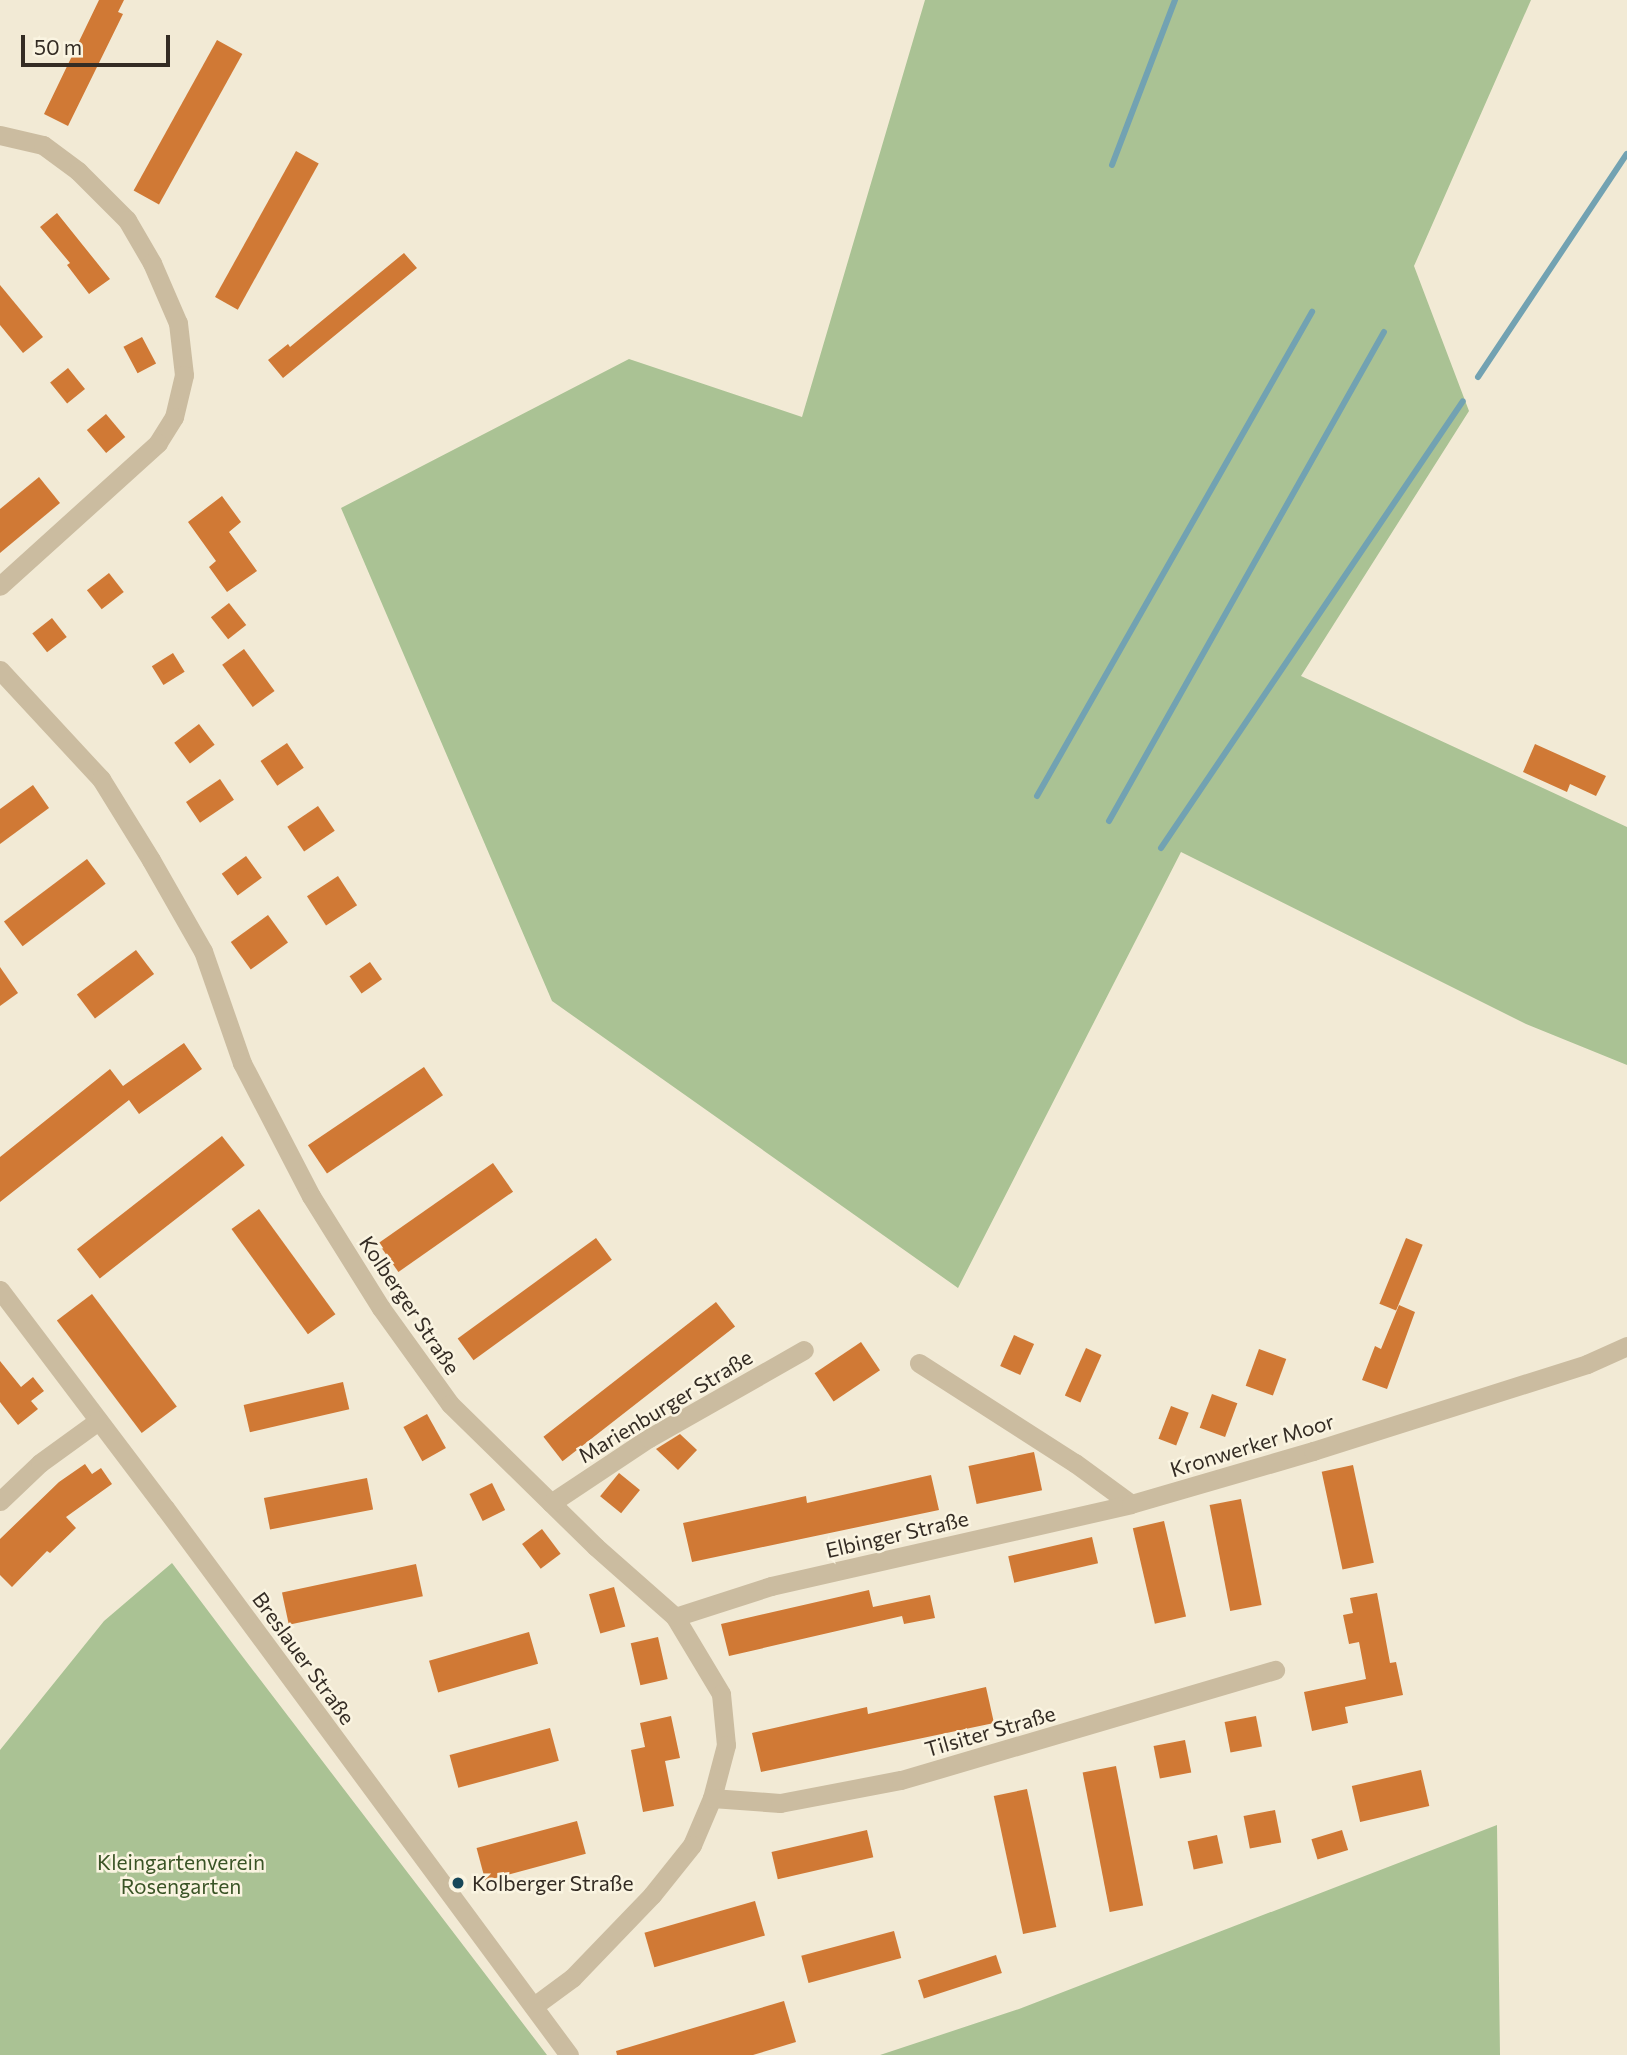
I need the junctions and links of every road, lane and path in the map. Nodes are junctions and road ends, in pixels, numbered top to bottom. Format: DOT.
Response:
graph roads {
  1 [pos="0,135"];
  2 [pos="0,586"];
  3 [pos="0,670"];
  4 [pos="0,1290"];
  5 [pos="1627,1346"];
  6 [pos="804,1350"];
  7 [pos="919,1363"];
  8 [pos="97,1421"];
  9 [pos="0,1502"];
  10 [pos="551,1503"];
  11 [pos="1131,1504"];
  12 [pos="675,1617"];
  13 [pos="1275,1670"];
  14 [pos="712,1798"];
  15 [pos="534,2006"];
  16 [pos="569,2055"];
  1 -- 2 [label="street"];
  3 -- 10 [label="street, Kolberger Straße"];
  4 -- 8 [label="street, Breslauer Straße"];
  5 -- 11 [label="street, Kronwerker Moor"];
  6 -- 10 [label="street, Marienburger Straße"];
  7 -- 11 [label="street"];
  8 -- 9 [label="street"];
  8 -- 15 [label="street, Breslauer Straße"];
  10 -- 12 [label="street, Kolberger Straße"];
  11 -- 12 [label="street, Elbinger Straße"];
  12 -- 14 [label="street, Kolberger Straße"];
  13 -- 14 [label="street, Tilsiter Straße"];
  14 -- 15 [label="street, Kolberger Straße"];
  15 -- 16 [label="street, Breslauer Straße"];
}
